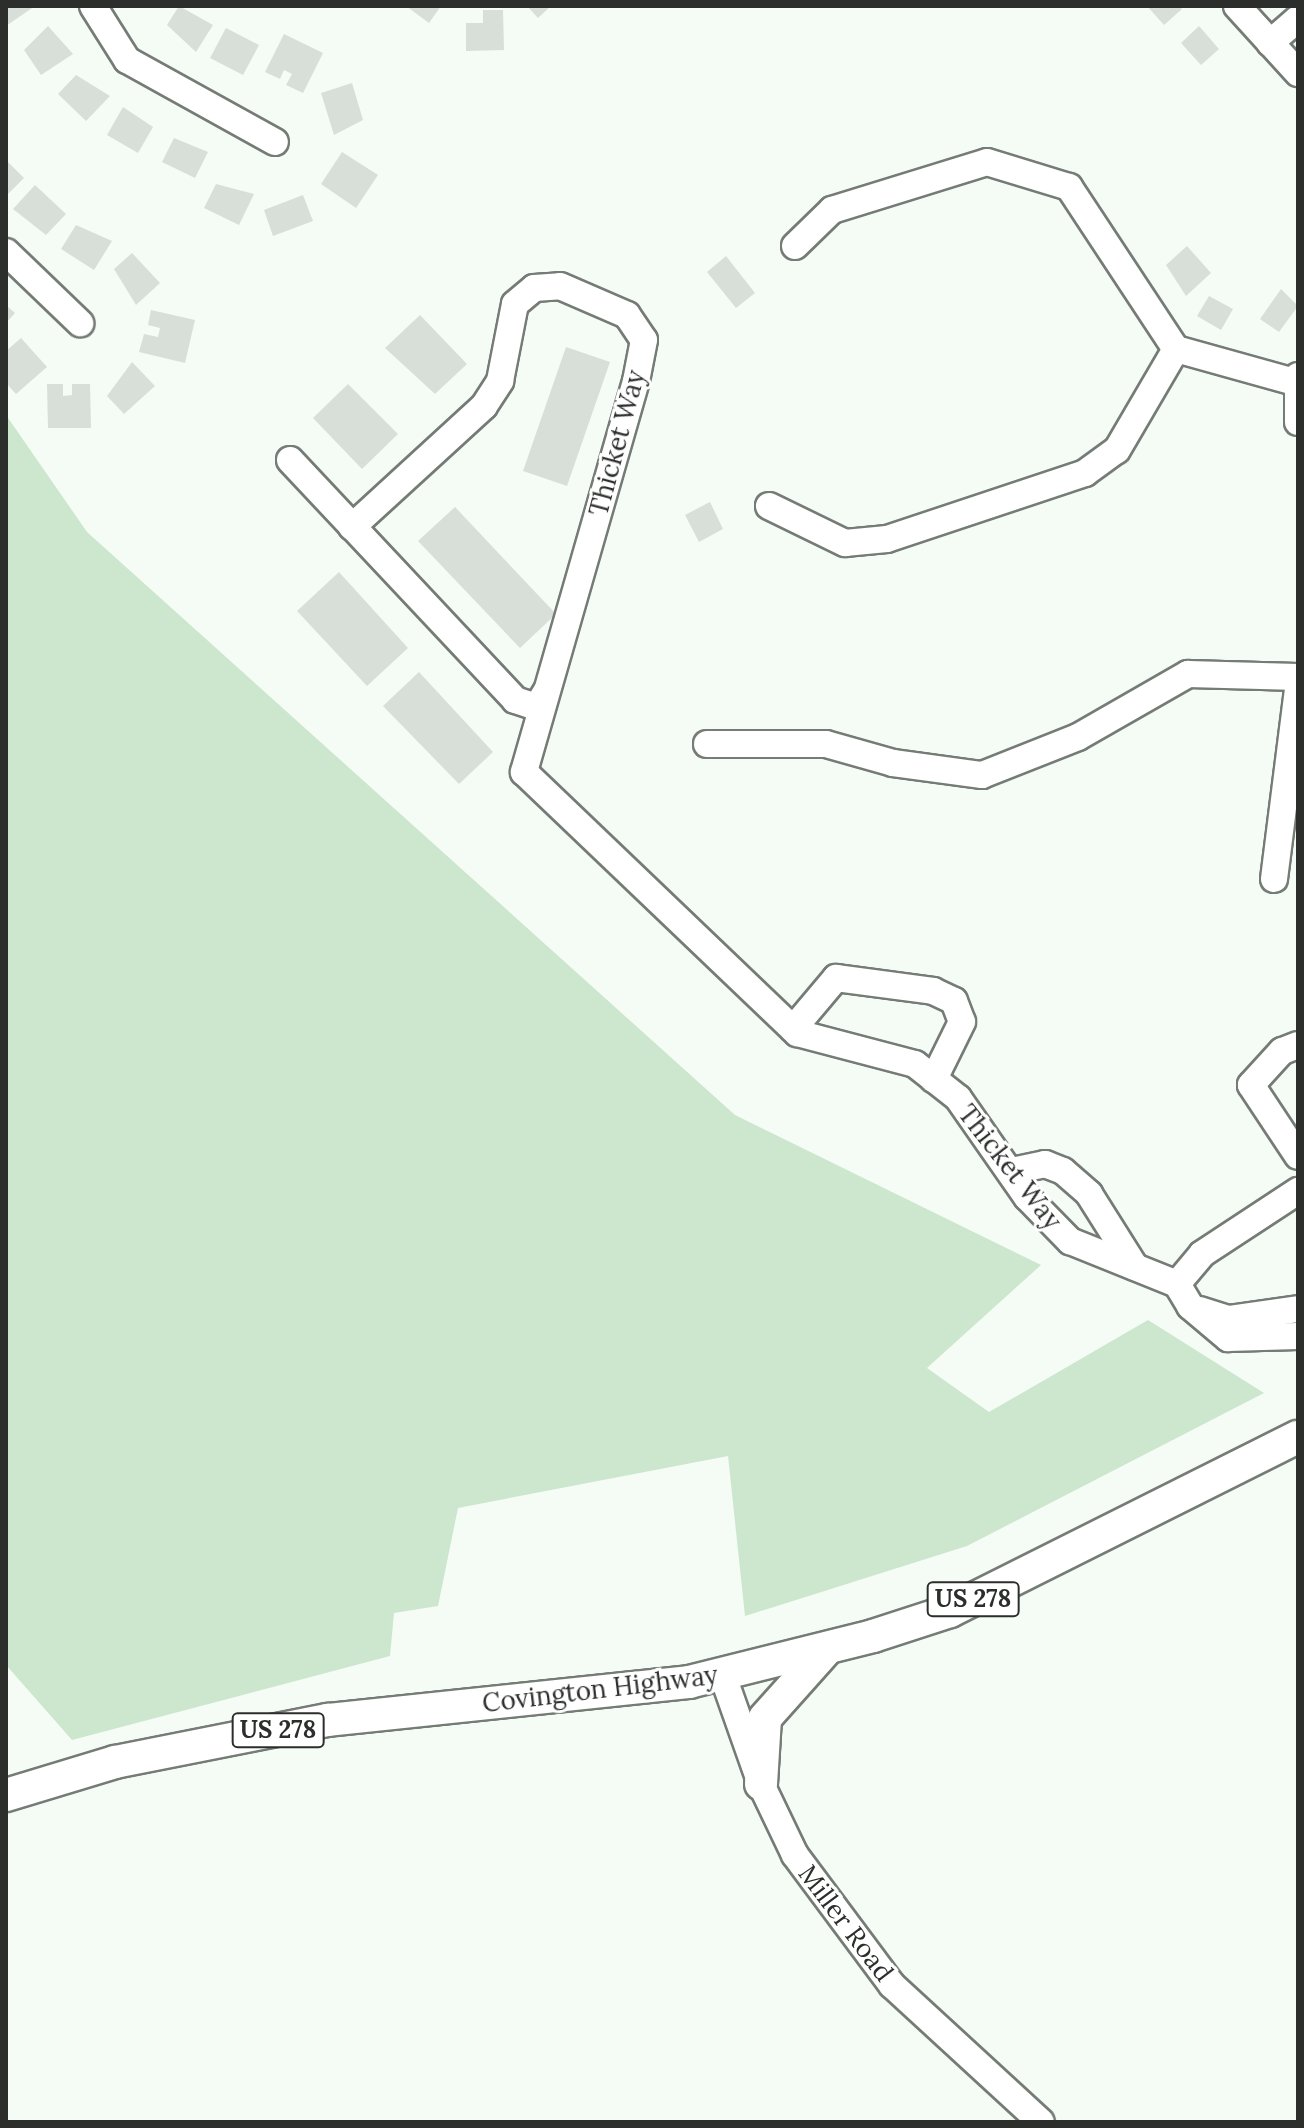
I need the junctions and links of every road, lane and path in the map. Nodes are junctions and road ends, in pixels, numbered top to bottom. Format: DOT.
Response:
graph roads {
  1 [pos="93,6"];
  2 [pos="1237,6"];
  3 [pos="1298,19"];
  4 [pos="1270,43"];
  5 [pos="1298,73"];
  6 [pos="275,142"];
  7 [pos="795,246"];
  8 [pos="6,252"];
  9 [pos="80,323"];
  10 [pos="1176,349"];
  11 [pos="1296,379"];
  12 [pos="1298,422"];
  13 [pos="290,460"];
  14 [pos="769,506"];
  15 [pos="352,527"];
  16 [pos="1298,677"];
  17 [pos="1298,690"];
  18 [pos="546,692"];
  19 [pos="707,744"];
  20 [pos="1274,879"];
  21 [pos="793,1029"];
  22 [pos="1298,1045"];
  23 [pos="934,1079"];
  24 [pos="1298,1156"];
  25 [pos="1012,1171"];
  26 [pos="1298,1191"];
  27 [pos="1135,1267"];
  28 [pos="1184,1295"];
  29 [pos="1298,1309"];
  30 [pos="1298,1336"];
  31 [pos="1298,1437"];
  32 [pos="829,1647"];
  33 [pos="723,1676"];
  34 [pos="761,1784"];
  35 [pos="6,1795"];
  36 [pos="1041,2122"];
  1 -- 6 [label="street"];
  2 -- 4 [label="street"];
  3 -- 4 [label="street"];
  4 -- 5 [label="street"];
  7 -- 10 [label="street"];
  8 -- 9 [label="street"];
  10 -- 11 [label="street"];
  10 -- 14 [label="street"];
  11 -- 12 [label="street"];
  13 -- 15 [label="street"];
  15 -- 18 [label="street"];
  15 -- 18 [label="street, Thicket Way"];
  16 -- 19 [label="street"];
  17 -- 20 [label="street"];
  18 -- 21 [label="street, Thicket Way"];
  21 -- 23 [label="street, Thicket Way"];
  21 -- 23 [label="street"];
  22 -- 24 [label="street"];
  23 -- 25 [label="street, Thicket Way"];
  25 -- 27 [label="street, Thicket Way"];
  25 -- 27 [label="street"];
  26 -- 28 [label="street"];
  27 -- 28 [label="street, Thicket Way"];
  28 -- 29 [label="street, Thicket Way"];
  28 -- 30 [label="street, Thicket Way"];
  31 -- 32 [label="main road, Covington Highway / US 278"];
  32 -- 33 [label="main road, Covington Highway / US 278"];
  32 -- 34 [label="main road"];
  33 -- 34 [label="street, Miller Road"];
  33 -- 35 [label="main road, Covington Highway / US 278"];
  34 -- 36 [label="street, Miller Road"];
}
